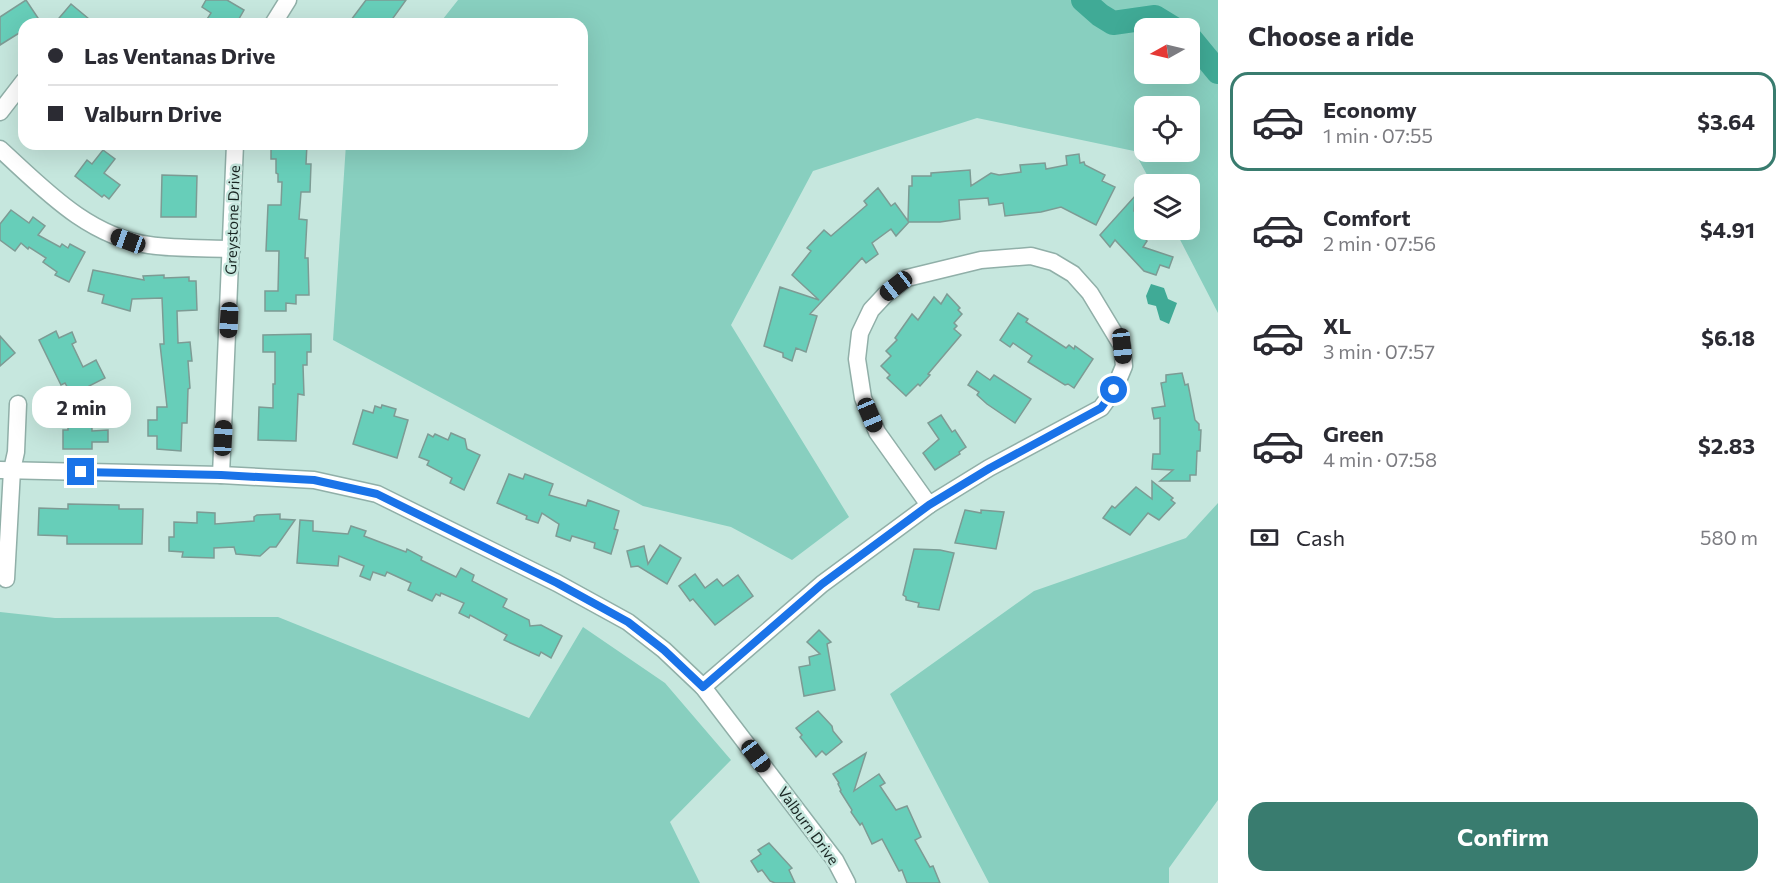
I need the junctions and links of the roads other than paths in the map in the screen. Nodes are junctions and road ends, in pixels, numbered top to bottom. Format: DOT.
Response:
graph roads {
  1 [pos="286,1"];
  2 [pos="276,18"];
  3 [pos="18,89"];
  4 [pos="0,112"];
  5 [pos="0,149"];
  6 [pos="235,150"];
  7 [pos="232,249"];
  8 [pos="18,404"];
  9 [pos="6,470"];
  10 [pos="221,475"];
  11 [pos="929,505"];
  12 [pos="6,579"];
  13 [pos="703,687"];
  14 [pos="847,883"];
  1 -- 2 [label="street"];
  3 -- 4 [label="street"];
  5 -- 7 [label="street"];
  6 -- 7 [label="street, Greystone Drive"];
  7 -- 10 [label="street, Greystone Drive"];
  8 -- 9 [label="street"];
  9 -- 10 [label="street, Valburn Drive"];
  9 -- 12 [label="street"];
  10 -- 13 [label="street, Valburn Drive"];
  11 -- 11 [label="street"];
  11 -- 13 [label="street"];
  13 -- 14 [label="street, Valburn Drive"];
}
